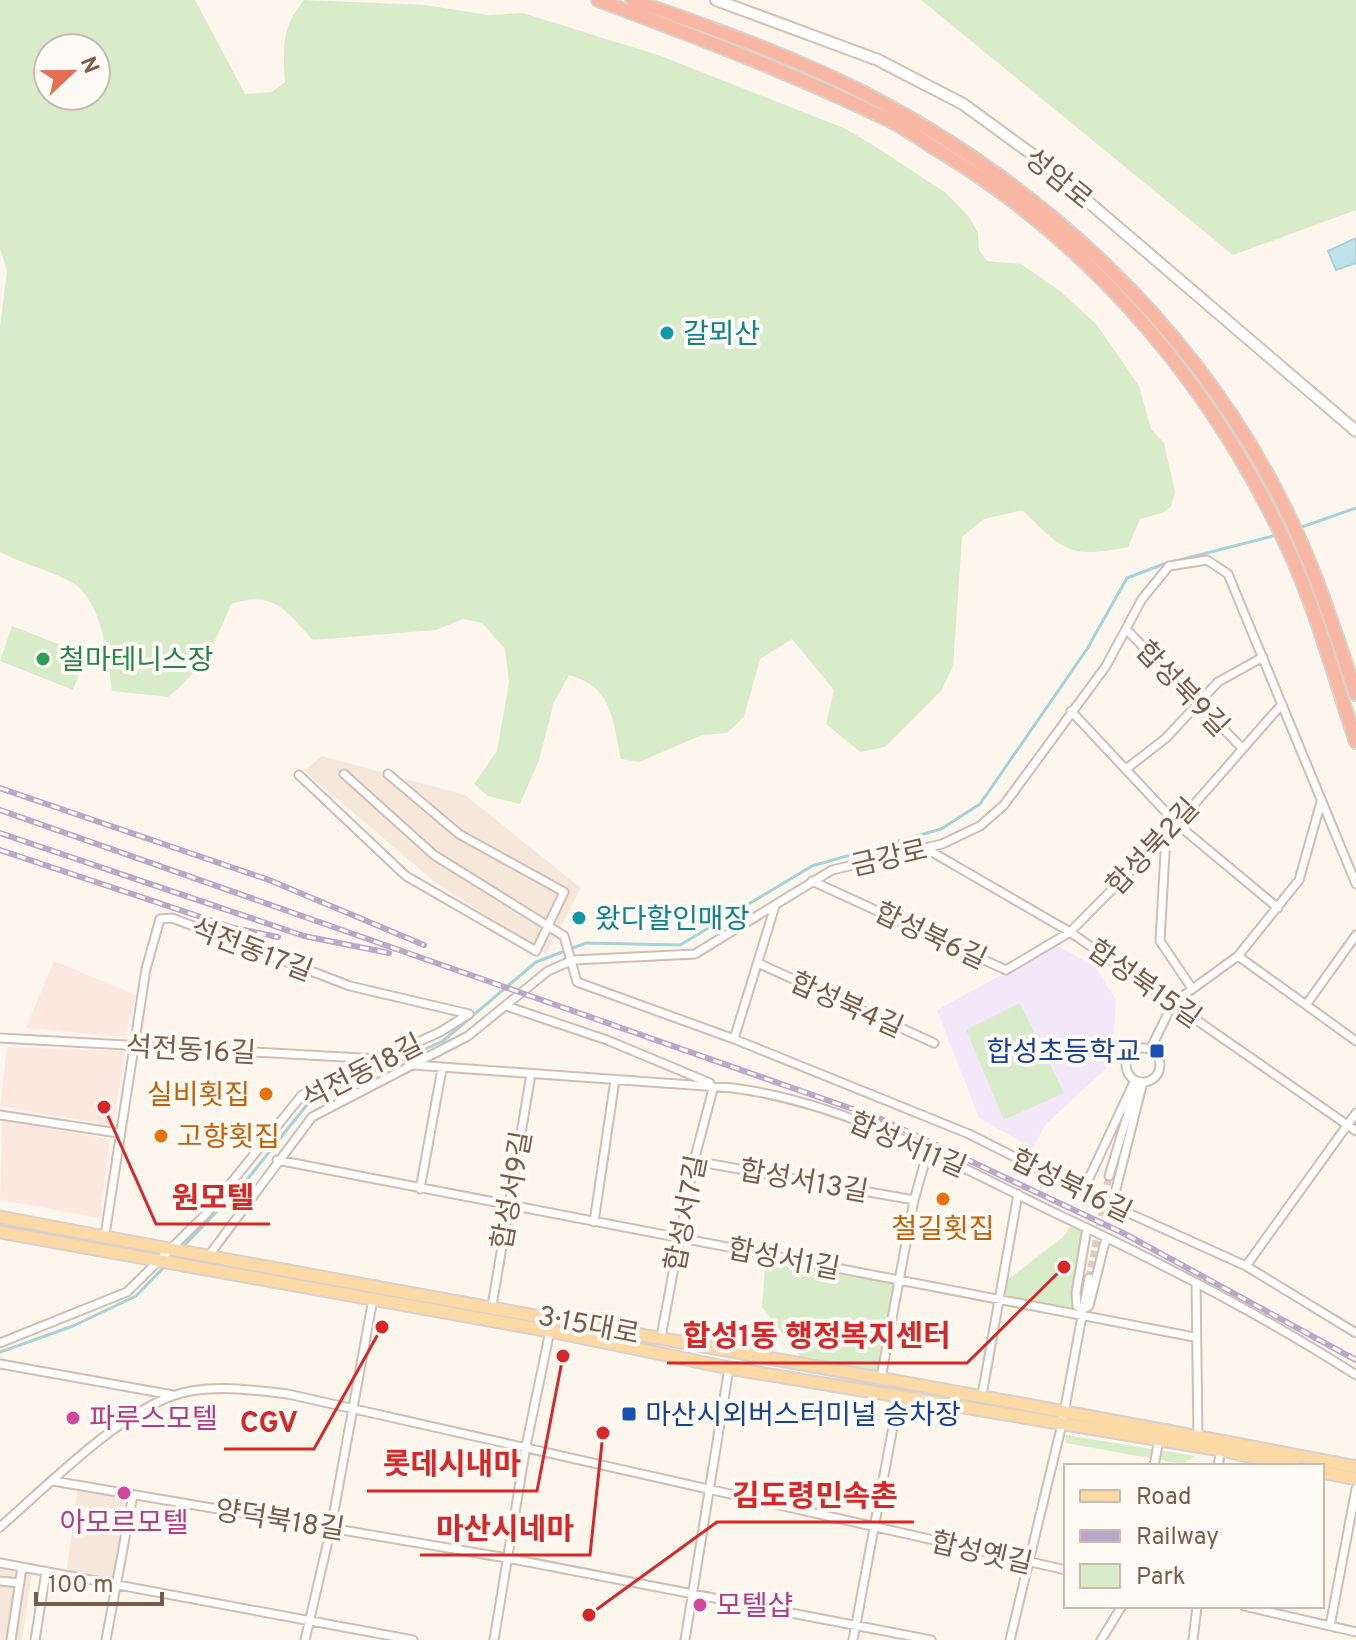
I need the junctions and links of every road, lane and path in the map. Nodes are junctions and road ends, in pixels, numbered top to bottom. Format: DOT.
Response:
graph roads {
  1 [pos="598,0"];
  2 [pos="632,0"];
  3 [pos="716,0"];
  4 [pos="1356,431"];
  5 [pos="1126,629"];
  6 [pos="1263,657"];
  7 [pos="1356,694"];
  8 [pos="1196,702"];
  9 [pos="1282,704"];
  10 [pos="1071,711"];
  11 [pos="1356,742"];
  12 [pos="1241,747"];
  13 [pos="1126,769"];
  14 [pos="344,774"];
  15 [pos="388,774"];
  16 [pos="299,775"];
  17 [pos="1321,802"];
  18 [pos="1177,824"];
  19 [pos="1166,835"];
  20 [pos="925,848"];
  21 [pos="812,881"];
  22 [pos="1356,884"];
  23 [pos="775,906"];
  24 [pos="1278,908"];
  25 [pos="548,926"];
  26 [pos="1070,932"];
  27 [pos="1356,935"];
  28 [pos="1238,956"];
  29 [pos="573,959"];
  30 [pos="760,964"];
  31 [pos="1006,970"];
  32 [pos="1191,987"];
  33 [pos="1173,1003"];
  34 [pos="1306,1005"];
  35 [pos="506,1006"];
  36 [pos="469,1014"];
  37 [pos="0,1038"];
  38 [pos="734,1039"];
  39 [pos="1356,1041"];
  40 [pos="934,1043"];
  41 [pos="133,1046"];
  42 [pos="1150,1050"];
  43 [pos="381,1059"];
  44 [pos="413,1065"];
  45 [pos="442,1069"];
  46 [pos="531,1074"];
  47 [pos="615,1080"];
  48 [pos="1139,1081"];
  49 [pos="713,1089"];
  50 [pos="1356,1113"];
  51 [pos="0,1115"];
  52 [pos="1348,1125"];
  53 [pos="1356,1131"];
  54 [pos="118,1133"];
  55 [pos="928,1151"];
  56 [pos="277,1160"];
  57 [pos="694,1161"];
  58 [pos="1109,1176"];
  59 [pos="420,1189"];
  60 [pos="1083,1191"];
  61 [pos="1018,1194"];
  62 [pos="914,1200"];
  63 [pos="507,1205"];
  64 [pos="1112,1205"];
  65 [pos="0,1217"];
  66 [pos="594,1222"];
  67 [pos="1087,1228"];
  68 [pos="0,1232"];
  69 [pos="105,1235"];
  70 [pos="1106,1238"];
  71 [pos="680,1239"];
  72 [pos="172,1249"];
  73 [pos="205,1253"];
  74 [pos="160,1261"];
  75 [pos="1246,1266"];
  76 [pos="1089,1278"];
  77 [pos="899,1280"];
  78 [pos="1196,1283"];
  79 [pos="998,1298"];
  80 [pos="373,1299"];
  81 [pos="492,1306"];
  82 [pos="1083,1312"];
  83 [pos="550,1331"];
  84 [pos="1356,1333"];
  85 [pos="661,1337"];
  86 [pos="1194,1337"];
  87 [pos="0,1343"];
  88 [pos="0,1365"];
  89 [pos="729,1368"];
  90 [pos="1356,1375"];
  91 [pos="881,1378"];
  92 [pos="900,1394"];
  93 [pos="173,1395"];
  94 [pos="982,1395"];
  95 [pos="354,1411"];
  96 [pos="1065,1411"];
  97 [pos="1062,1424"];
  98 [pos="1198,1437"];
  99 [pos="1159,1439"];
  100 [pos="526,1446"];
  101 [pos="1221,1450"];
  102 [pos="1154,1464"];
  103 [pos="1218,1464"];
  104 [pos="1286,1464"];
  105 [pos="1356,1467"];
  106 [pos="1324,1472"];
  107 [pos="1356,1479"];
  108 [pos="53,1481"];
  109 [pos="709,1489"];
  110 [pos="1356,1489"];
  111 [pos="133,1495"];
  112 [pos="0,1527"];
  113 [pos="331,1528"];
  114 [pos="876,1528"];
  115 [pos="507,1558"];
  116 [pos="0,1563"];
  117 [pos="1029,1564"];
  118 [pos="22,1567"];
  119 [pos="1064,1570"];
  120 [pos="46,1572"];
  121 [pos="0,1581"];
  122 [pos="20,1583"];
  123 [pos="118,1583"];
  124 [pos="693,1595"];
  125 [pos="1121,1608"];
  126 [pos="1197,1608"];
  127 [pos="1253,1608"];
  128 [pos="310,1621"];
  129 [pos="857,1624"];
  130 [pos="1330,1626"];
  131 [pos="1356,1632"];
  132 [pos="11,1640"];
  133 [pos="35,1640"];
  134 [pos="106,1640"];
  135 [pos="305,1640"];
  136 [pos="413,1640"];
  137 [pos="494,1640"];
  138 [pos="685,1640"];
  139 [pos="853,1640"];
  140 [pos="931,1640"];
  141 [pos="1010,1640"];
  142 [pos="1101,1640"];
  143 [pos="1193,1640"];
  1 -- 11 [label="highway"];
  2 -- 7 [label="highway"];
  3 -- 4 [label="main road, 성암로"];
  5 -- 6 [label="street, 금강로"];
  5 -- 8 [label="street, 합성북9길"];
  5 -- 10 [label="street, 금강로"];
  6 -- 8 [label="street"];
  6 -- 9 [label="street, 금강로"];
  8 -- 12 [label="street, 합성북9길"];
  8 -- 13 [label="street"];
  9 -- 12 [label="street, 합성북2길"];
  9 -- 17 [label="street, 금강로"];
  10 -- 13 [label="street"];
  10 -- 20 [label="street, 금강로"];
  12 -- 18 [label="street, 합성북2길"];
  13 -- 18 [label="street"];
  14 -- 25 [label="street"];
  15 -- 25 [label="street"];
  16 -- 25 [label="street"];
  17 -- 22 [label="street, 금강로"];
  17 -- 24 [label="street"];
  18 -- 19 [label="street, 합성북2길"];
  18 -- 24 [label="street"];
  19 -- 26 [label="street, 합성북2길"];
  19 -- 32 [label="street"];
  20 -- 21 [label="street, 금강로"];
  20 -- 26 [label="street, 합성북15길"];
  21 -- 23 [label="street, 금강로"];
  21 -- 31 [label="street, 합성북6길"];
  23 -- 29 [label="street, 금강로"];
  23 -- 30 [label="street"];
  24 -- 28 [label="street"];
  25 -- 29 [label="street"];
  26 -- 31 [label="street, 합성북2길"];
  26 -- 33 [label="street, 합성북15길"];
  27 -- 34 [label="street"];
  28 -- 32 [label="street"];
  28 -- 34 [label="street"];
  29 -- 35 [label="street, 금강로"];
  29 -- 38 [label="street, 합성북16길"];
  30 -- 38 [label="street"];
  30 -- 40 [label="street, 합성북4길"];
  32 -- 33 [label="street"];
  33 -- 42 [label="street"];
  33 -- 52 [label="street, 합성북15길"];
  34 -- 39 [label="street"];
  35 -- 44 [label="street, 금강로"];
  35 -- 49 [label="street"];
  36 -- 41 [label="street, 석전동17길"];
  36 -- 43 [label="street, 석전동18길"];
  37 -- 41 [label="street, 석전동16길"];
  38 -- 60 [label="street, 합성북16길"];
  41 -- 43 [label="street, 석전동16길"];
  41 -- 54 [label="street, 석전동17길"];
  42 -- 48 [label="street"];
  42 -- 48 [label="street"];
  43 -- 72 [label="street, 석전동18길"];
  44 -- 45 [label="street, 합성서11길"];
  44 -- 56 [label="street, 금강로"];
  45 -- 46 [label="street, 합성서11길"];
  45 -- 59 [label="street"];
  46 -- 47 [label="street, 합성서11길"];
  46 -- 63 [label="street, 합성서9길"];
  47 -- 49 [label="street, 합성서11길"];
  47 -- 66 [label="street"];
  48 -- 58 [label="street"];
  48 -- 60 [label="street"];
  48 -- 64 [label="street"];
  49 -- 55 [label="street, 합성서11길"];
  49 -- 57 [label="street, 합성서7길"];
  50 -- 52 [label="street"];
  51 -- 54 [label="street"];
  52 -- 53 [label="street, 합성북15길"];
  52 -- 75 [label="street"];
  54 -- 69 [label="street, 석전동17길"];
  55 -- 61 [label="street, 합성서11길"];
  55 -- 62 [label="street"];
  56 -- 59 [label="street, 합성서1길"];
  56 -- 73 [label="street, 금강로"];
  57 -- 62 [label="street, 합성서13길"];
  57 -- 71 [label="street, 합성서7길"];
  59 -- 63 [label="street, 합성서1길"];
  60 -- 64 [label="street, 합성북16길"];
  61 -- 67 [label="street, 합성서11길"];
  61 -- 79 [label="street"];
  62 -- 77 [label="street"];
  63 -- 66 [label="street, 합성서1길"];
  63 -- 81 [label="street, 합성서9길"];
  64 -- 75 [label="street, 합성북16길"];
  65 -- 69 [label="main road"];
  66 -- 71 [label="street, 합성서1길"];
  67 -- 70 [label="street, 합성서11길"];
  67 -- 82 [label="street"];
  68 -- 74 [label="main road"];
  69 -- 72 [label="main road"];
  70 -- 78 [label="street, 합성서11길"];
  70 -- 82 [label="street"];
  71 -- 77 [label="street, 합성서1길"];
  71 -- 85 [label="street, 합성서7길"];
  72 -- 73 [label="main road, 3·15대로"];
  72 -- 74 [label="street, 석전동18길"];
  73 -- 81 [label="main road, 3·15대로"];
  74 -- 80 [label="main road, 3·15대로"];
  74 -- 87 [label="street, 석전동18길"];
  75 -- 84 [label="street, 합성북16길"];
  76 -- 82 [label="street"];
  77 -- 79 [label="street, 합성서1길"];
  77 -- 91 [label="street"];
  78 -- 86 [label="street"];
  78 -- 90 [label="street, 합성서11길"];
  79 -- 82 [label="street, 합성서1길"];
  79 -- 94 [label="street"];
  80 -- 83 [label="main road, 3·15대로"];
  80 -- 95 [label="street"];
  81 -- 85 [label="main road, 3·15대로"];
  82 -- 86 [label="street, 합성서1길"];
  82 -- 96 [label="street"];
  83 -- 89 [label="main road, 3·15대로"];
  83 -- 100 [label="street"];
  85 -- 91 [label="main road, 3·15대로"];
  86 -- 98 [label="street"];
  88 -- 93 [label="street"];
  89 -- 92 [label="main road, 3·15대로"];
  89 -- 109 [label="street"];
  91 -- 94 [label="main road, 3·15대로"];
  92 -- 97 [label="main road, 3·15대로"];
  92 -- 114 [label="street"];
  93 -- 95 [label="street, 합성옛길"];
  93 -- 108 [label="street, 합성옛길"];
  94 -- 96 [label="main road, 3·15대로"];
  95 -- 100 [label="street, 합성옛길"];
  95 -- 113 [label="street"];
  96 -- 97 [label="street"];
  96 -- 98 [label="main road, 3·15대로"];
  97 -- 99 [label="main road, 3·15대로"];
  97 -- 117 [label="street"];
  98 -- 105 [label="main road, 3·15대로"];
  99 -- 101 [label="main road, 3·15대로"];
  99 -- 102 [label="street"];
  100 -- 109 [label="street, 합성옛길"];
  100 -- 115 [label="street"];
  101 -- 103 [label="street"];
  101 -- 104 [label="main road, 3·15대로"];
  106 -- 107 [label="main road"];
  108 -- 111 [label="street, 양덕북18길"];
  108 -- 112 [label="street, 합성옛길"];
  109 -- 114 [label="street, 합성옛길"];
  109 -- 124 [label="street"];
  110 -- 130 [label="street"];
  111 -- 113 [label="street, 양덕북18길"];
  111 -- 123 [label="street"];
  113 -- 115 [label="street, 양덕북18길"];
  113 -- 128 [label="street"];
  114 -- 117 [label="street, 합성옛길"];
  114 -- 129 [label="street"];
  115 -- 124 [label="street, 양덕북18길"];
  115 -- 137 [label="street"];
  116 -- 118 [label="street"];
  117 -- 119 [label="street, 합성옛길"];
  117 -- 141 [label="street"];
  118 -- 120 [label="street"];
  118 -- 122 [label="street"];
  120 -- 123 [label="street"];
  120 -- 133 [label="street"];
  121 -- 122 [label="street"];
  122 -- 132 [label="street"];
  123 -- 128 [label="street"];
  123 -- 134 [label="street"];
  124 -- 129 [label="street, 양덕북18길"];
  124 -- 138 [label="street"];
  125 -- 142 [label="street"];
  126 -- 143 [label="street"];
  127 -- 130 [label="street"];
  128 -- 135 [label="street"];
  128 -- 136 [label="street"];
  129 -- 139 [label="street"];
  129 -- 140 [label="street, 양덕북18길"];
  130 -- 131 [label="street"];
}
